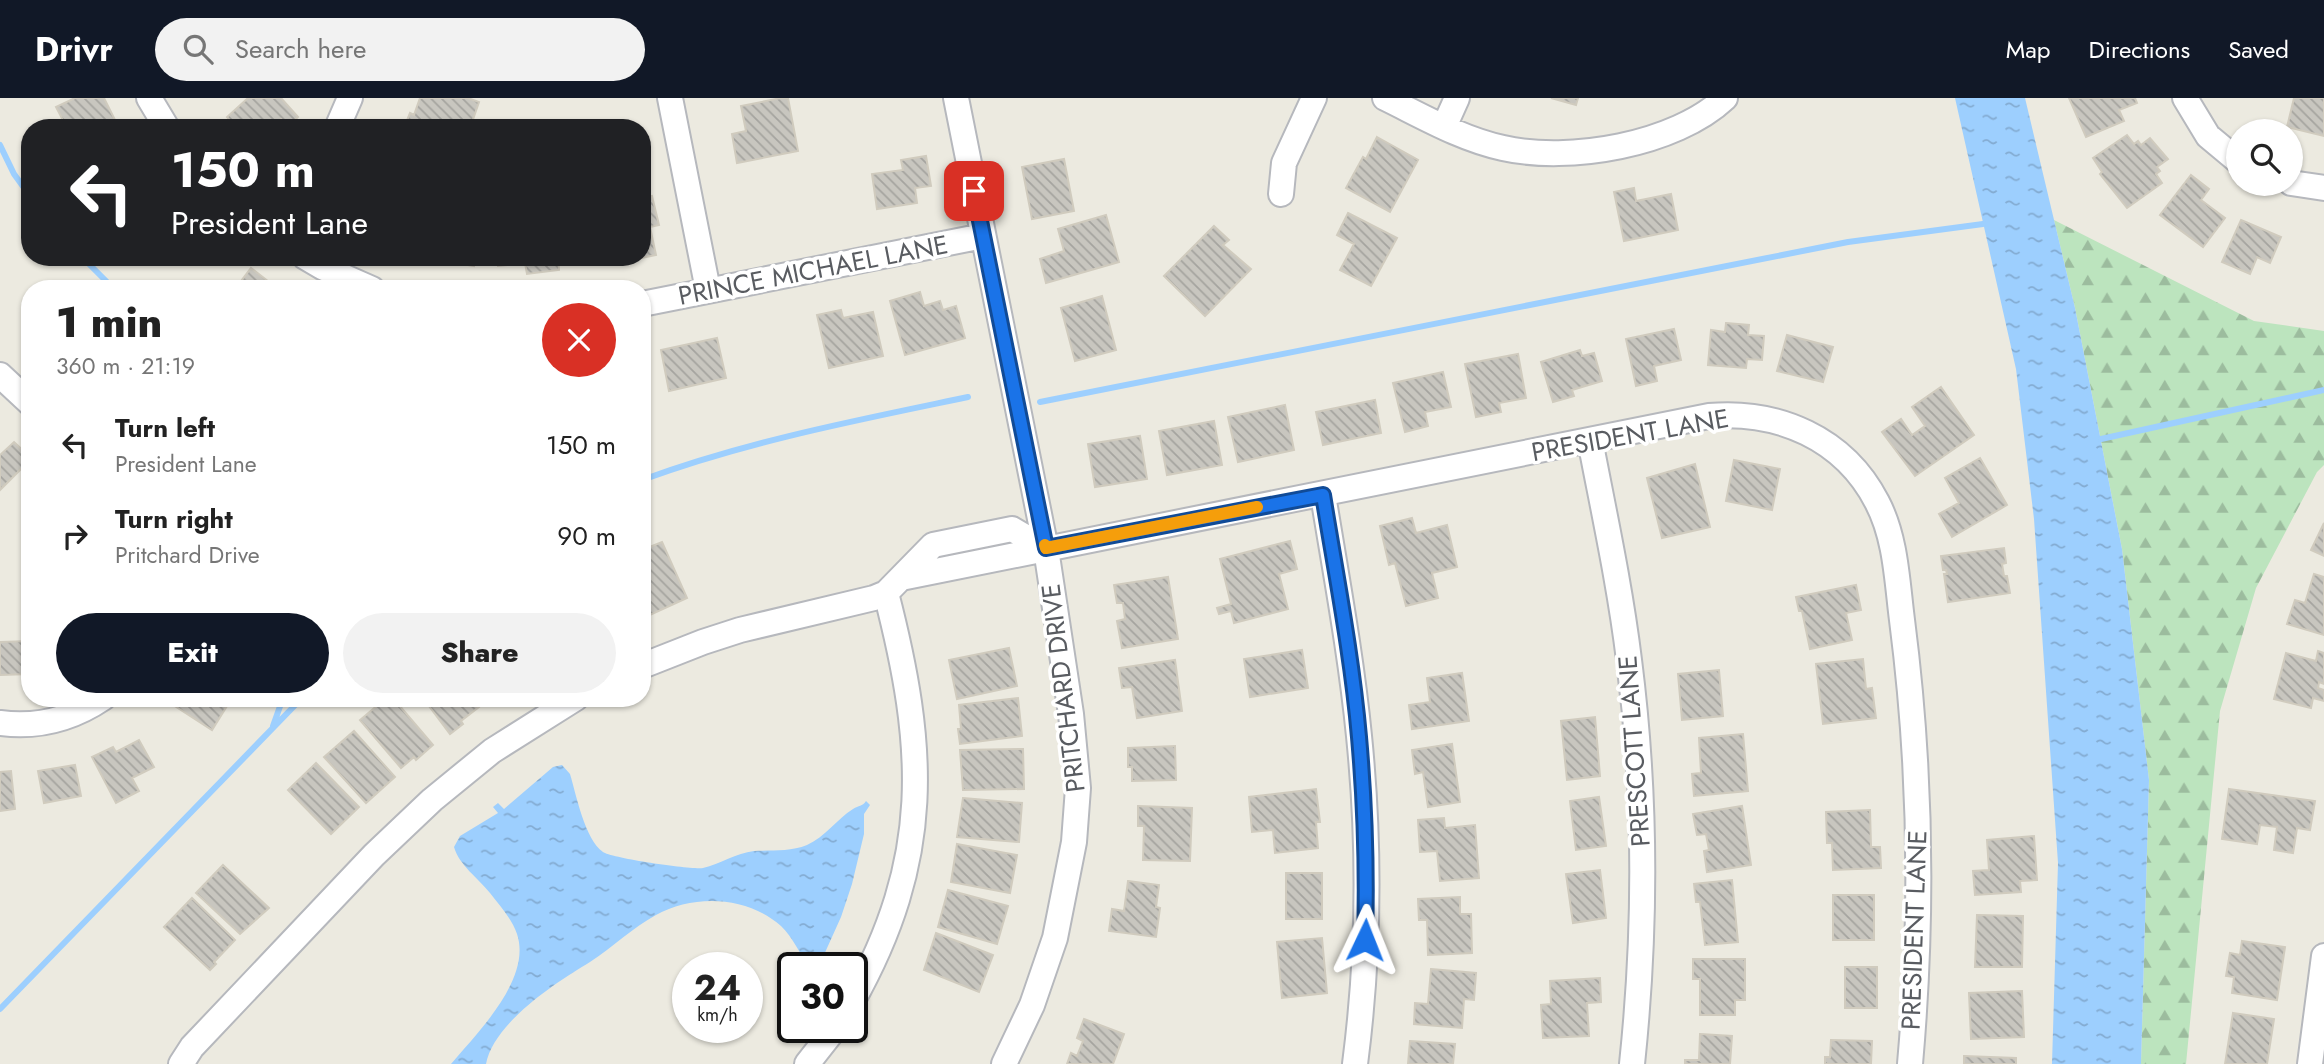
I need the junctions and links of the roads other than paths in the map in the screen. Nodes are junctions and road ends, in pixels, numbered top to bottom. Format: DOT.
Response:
graph roads {
  1 [pos="149,98"];
  2 [pos="350,98"];
  3 [pos="670,98"];
  4 [pos="956,98"];
  5 [pos="1314,98"];
  6 [pos="1385,98"];
  7 [pos="1457,98"];
  8 [pos="1725,98"];
  9 [pos="2185,98"];
  10 [pos="162,119"];
  11 [pos="341,119"];
  12 [pos="1444,127"];
  13 [pos="2226,151"];
  14 [pos="2303,185"];
  15 [pos="2324,188"];
  16 [pos="1280,194"];
  17 [pos="984,236"];
  18 [pos="321,266"];
  19 [pos="351,280"];
  20 [pos="708,290"];
  21 [pos="651,302"];
  22 [pos="0,375"];
  23 [pos="21,395"];
  24 [pos="1590,440"];
  25 [pos="1323,495"];
  26 [pos="1046,548"];
  27 [pos="893,585"];
  28 [pos="651,662"];
  29 [pos="91,707"];
  30 [pos="562,707"];
  31 [pos="0,723"];
  32 [pos="2324,956"];
  33 [pos="868,972"];
  34 [pos="823,1043"];
  35 [pos="181,1064"];
  36 [pos="807,1064"];
  37 [pos="1004,1064"];
  38 [pos="1355,1064"];
  39 [pos="1632,1064"];
  40 [pos="1910,1064"];
  41 [pos="2310,1064"];
  1 -- 10 [label="street"];
  2 -- 11 [label="street"];
  3 -- 20 [label="street"];
  4 -- 17 [label="street, PRITCHARD DRIVE"];
  5 -- 16 [label="street"];
  6 -- 12 [label="street"];
  7 -- 12 [label="street"];
  8 -- 12 [label="street"];
  9 -- 13 [label="street"];
  14 -- 15 [label="street"];
  17 -- 20 [label="street, PRINCE MICHAEL LANE"];
  17 -- 26 [label="street, PRITCHARD DRIVE"];
  18 -- 19 [label="street"];
  20 -- 21 [label="street, PRINCE MICHAEL LANE"];
  22 -- 23 [label="street"];
  24 -- 25 [label="street, PRESIDENT LANE"];
  24 -- 39 [label="street, PRESCOTT LANE"];
  24 -- 40 [label="street, PRESIDENT LANE"];
  25 -- 26 [label="street, PRESIDENT LANE"];
  25 -- 38 [label="street"];
  26 -- 27 [label="street, PRESIDENT LANE"];
  26 -- 37 [label="street, PRITCHARD DRIVE"];
  27 -- 28 [label="street, PRESIDENT LANE"];
  27 -- 33 [label="street"];
  29 -- 31 [label="street"];
  30 -- 35 [label="street"];
  32 -- 41 [label="street"];
  34 -- 36 [label="street"];
}
